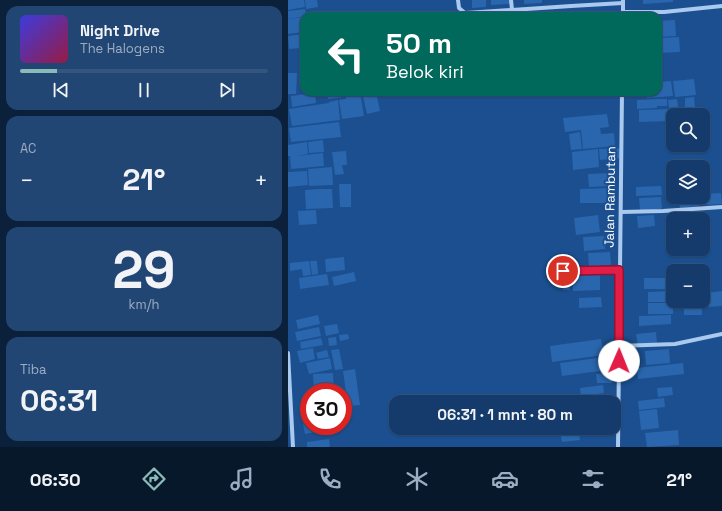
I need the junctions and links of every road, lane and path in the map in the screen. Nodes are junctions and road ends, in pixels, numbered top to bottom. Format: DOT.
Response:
graph roads {
  1 [pos="458,0"];
  2 [pos="511,0"];
  3 [pos="571,0"];
  4 [pos="623,2"];
  5 [pos="571,6"];
  6 [pos="722,6"];
  7 [pos="512,10"];
  8 [pos="465,12"];
  9 [pos="481,12"];
  10 [pos="662,12"];
  11 [pos="622,96"];
  12 [pos="722,206"];
  13 [pos="620,212"];
  14 [pos="619,270"];
  15 [pos="563,271"];
  16 [pos="722,334"];
  17 [pos="619,346"];
  18 [pos="288,353"];
  19 [pos="293,447"];
  20 [pos="618,447"];
  1 -- 8 [label="street"];
  2 -- 7 [label="street"];
  3 -- 5 [label="street"];
  4 -- 5 [label="street"];
  5 -- 7 [label="street"];
  6 -- 10 [label="street"];
  7 -- 9 [label="street"];
  11 -- 13 [label="street, Jalan Rambutan"];
  12 -- 13 [label="street"];
  13 -- 14 [label="street, Jalan Rambutan"];
  14 -- 15 [label="street"];
  14 -- 17 [label="street, Jalan Rambutan"];
  16 -- 17 [label="street"];
  17 -- 20 [label="street, Jalan Rambutan"];
  18 -- 19 [label="street"];
}
